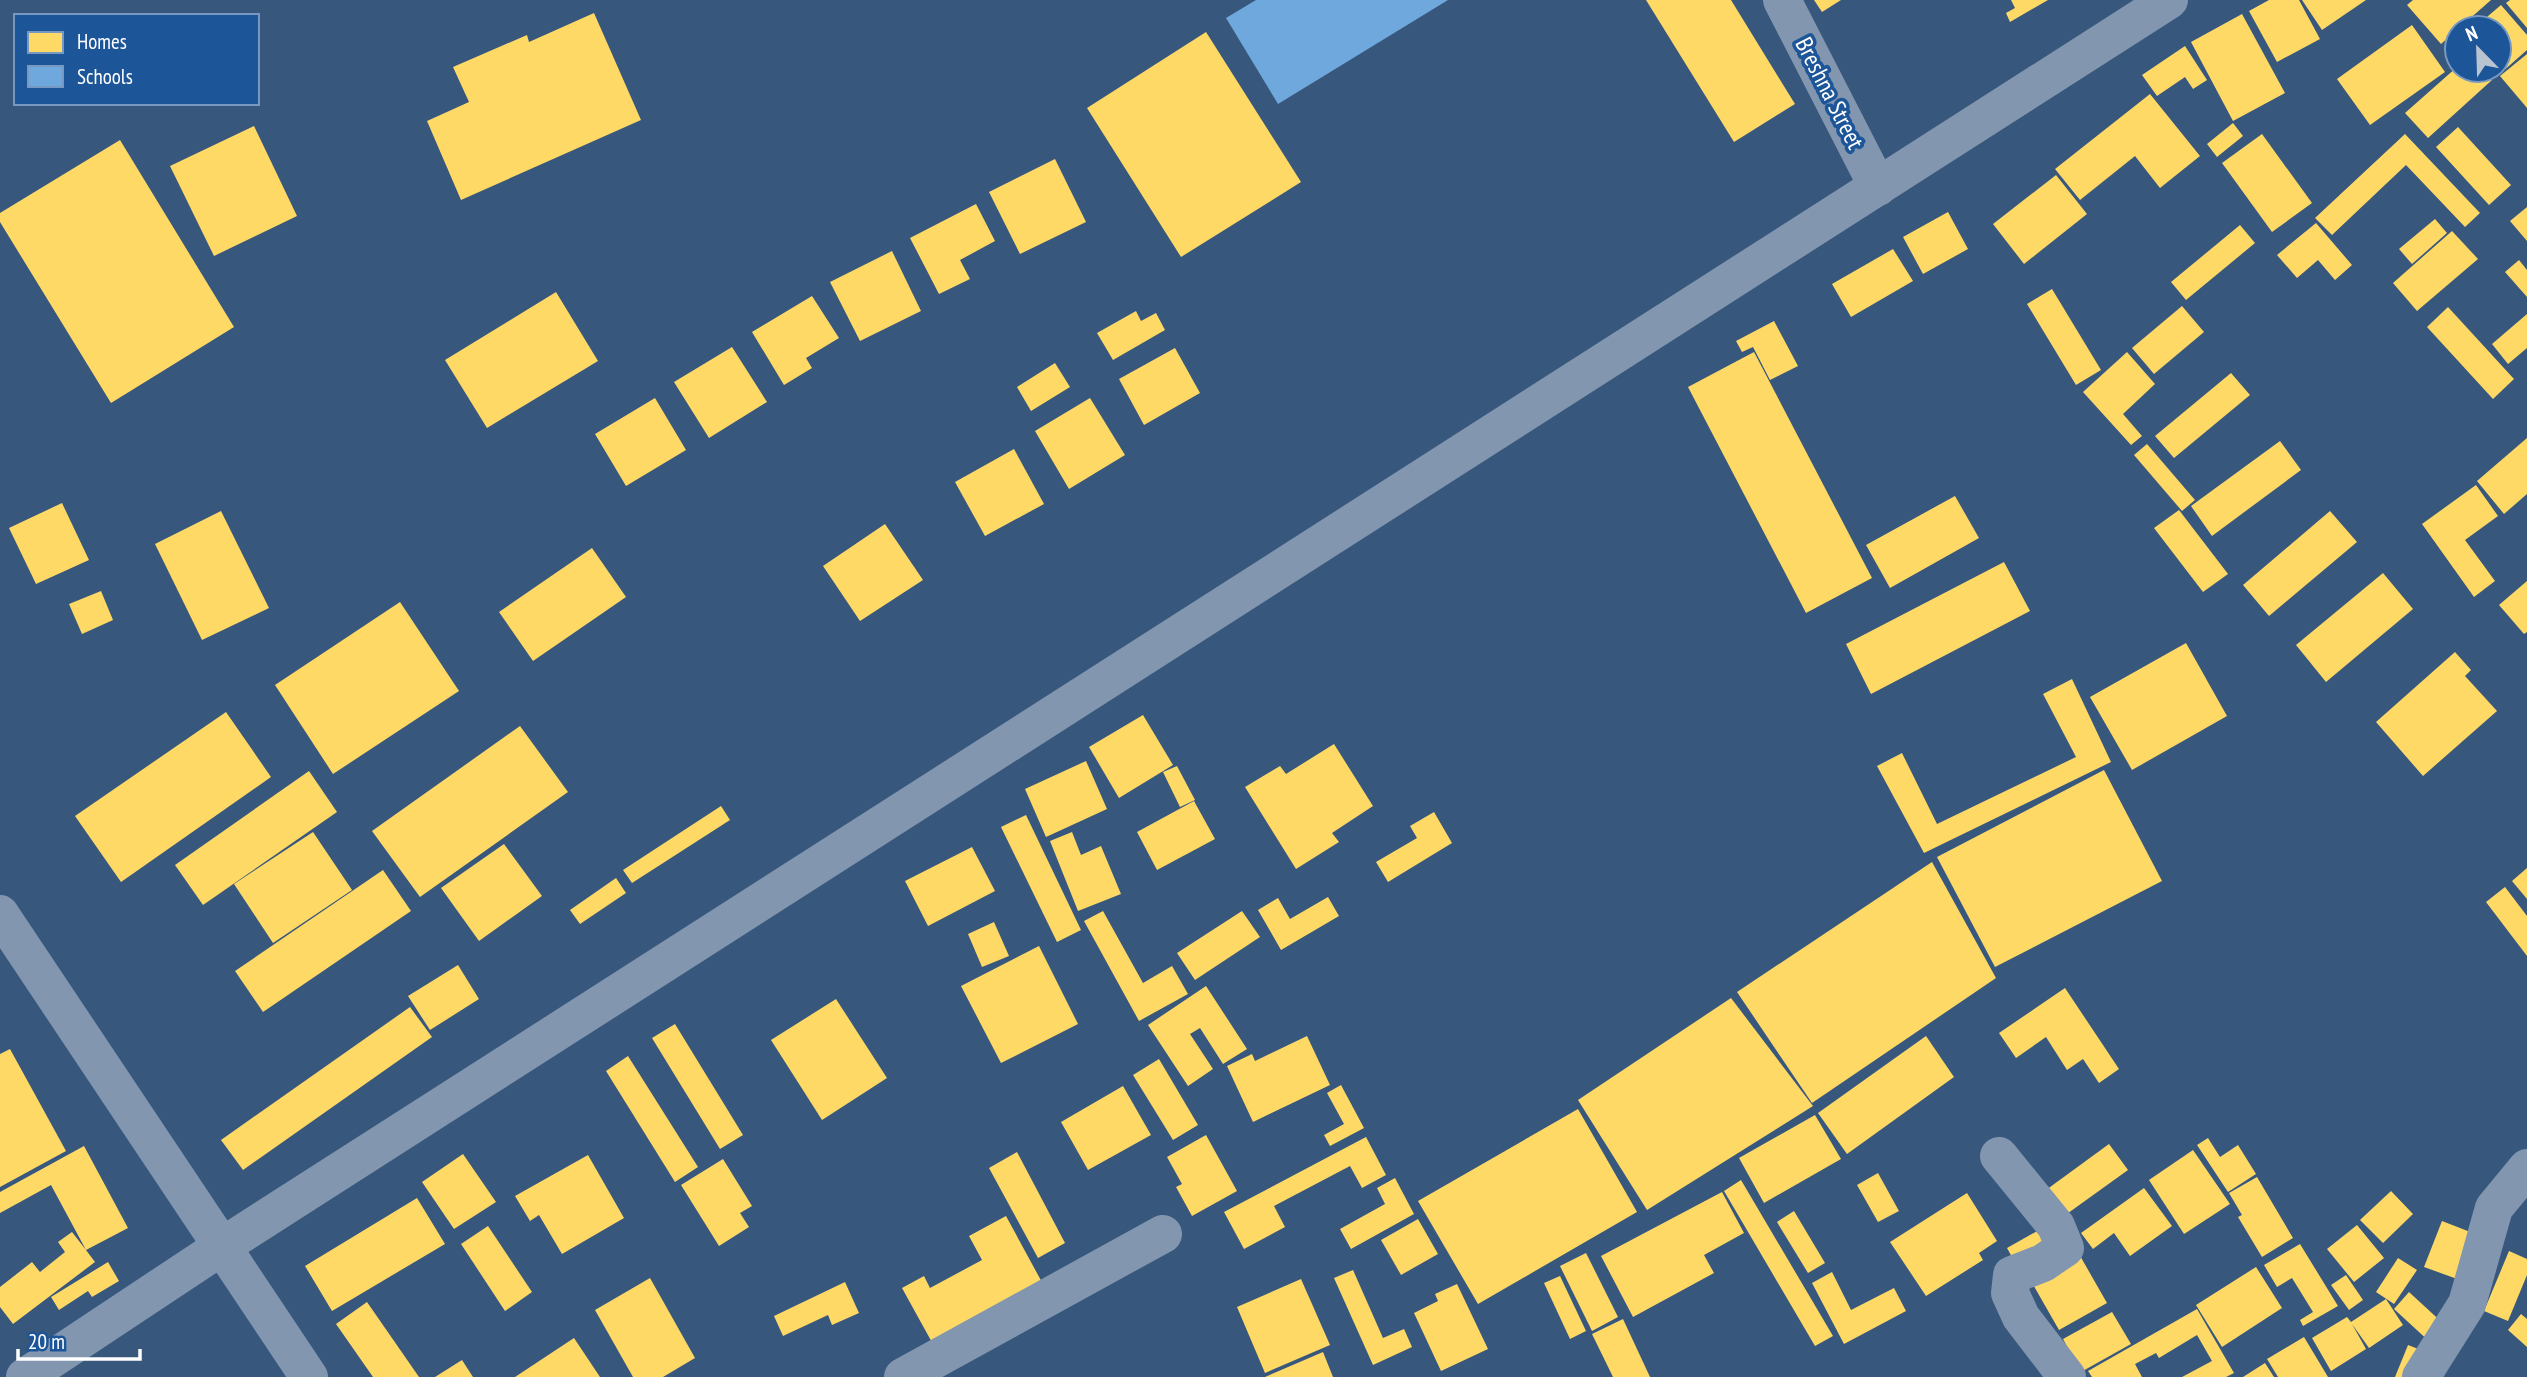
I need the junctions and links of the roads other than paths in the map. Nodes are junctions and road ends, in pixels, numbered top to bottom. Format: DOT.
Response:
graph roads {
  1 [pos="1782,0"];
  2 [pos="2169,0"];
  3 [pos="1878,187"];
  4 [pos="0,914"];
  5 [pos="1999,1156"];
  6 [pos="2527,1168"];
  7 [pos="1163,1234"];
  8 [pos="221,1247"];
  9 [pos="24,1377"];
  10 [pos="309,1377"];
  11 [pos="902,1377"];
  12 [pos="2067,1377"];
  13 [pos="2421,1377"];
  1 -- 3 [label="street, Breshna Street"];
  2 -- 3 [label="street"];
  3 -- 8 [label="street"];
  4 -- 8 [label="street"];
  5 -- 12 [label="street"];
  6 -- 13 [label="street"];
  7 -- 11 [label="street"];
  8 -- 9 [label="street"];
  8 -- 10 [label="street"];
}
